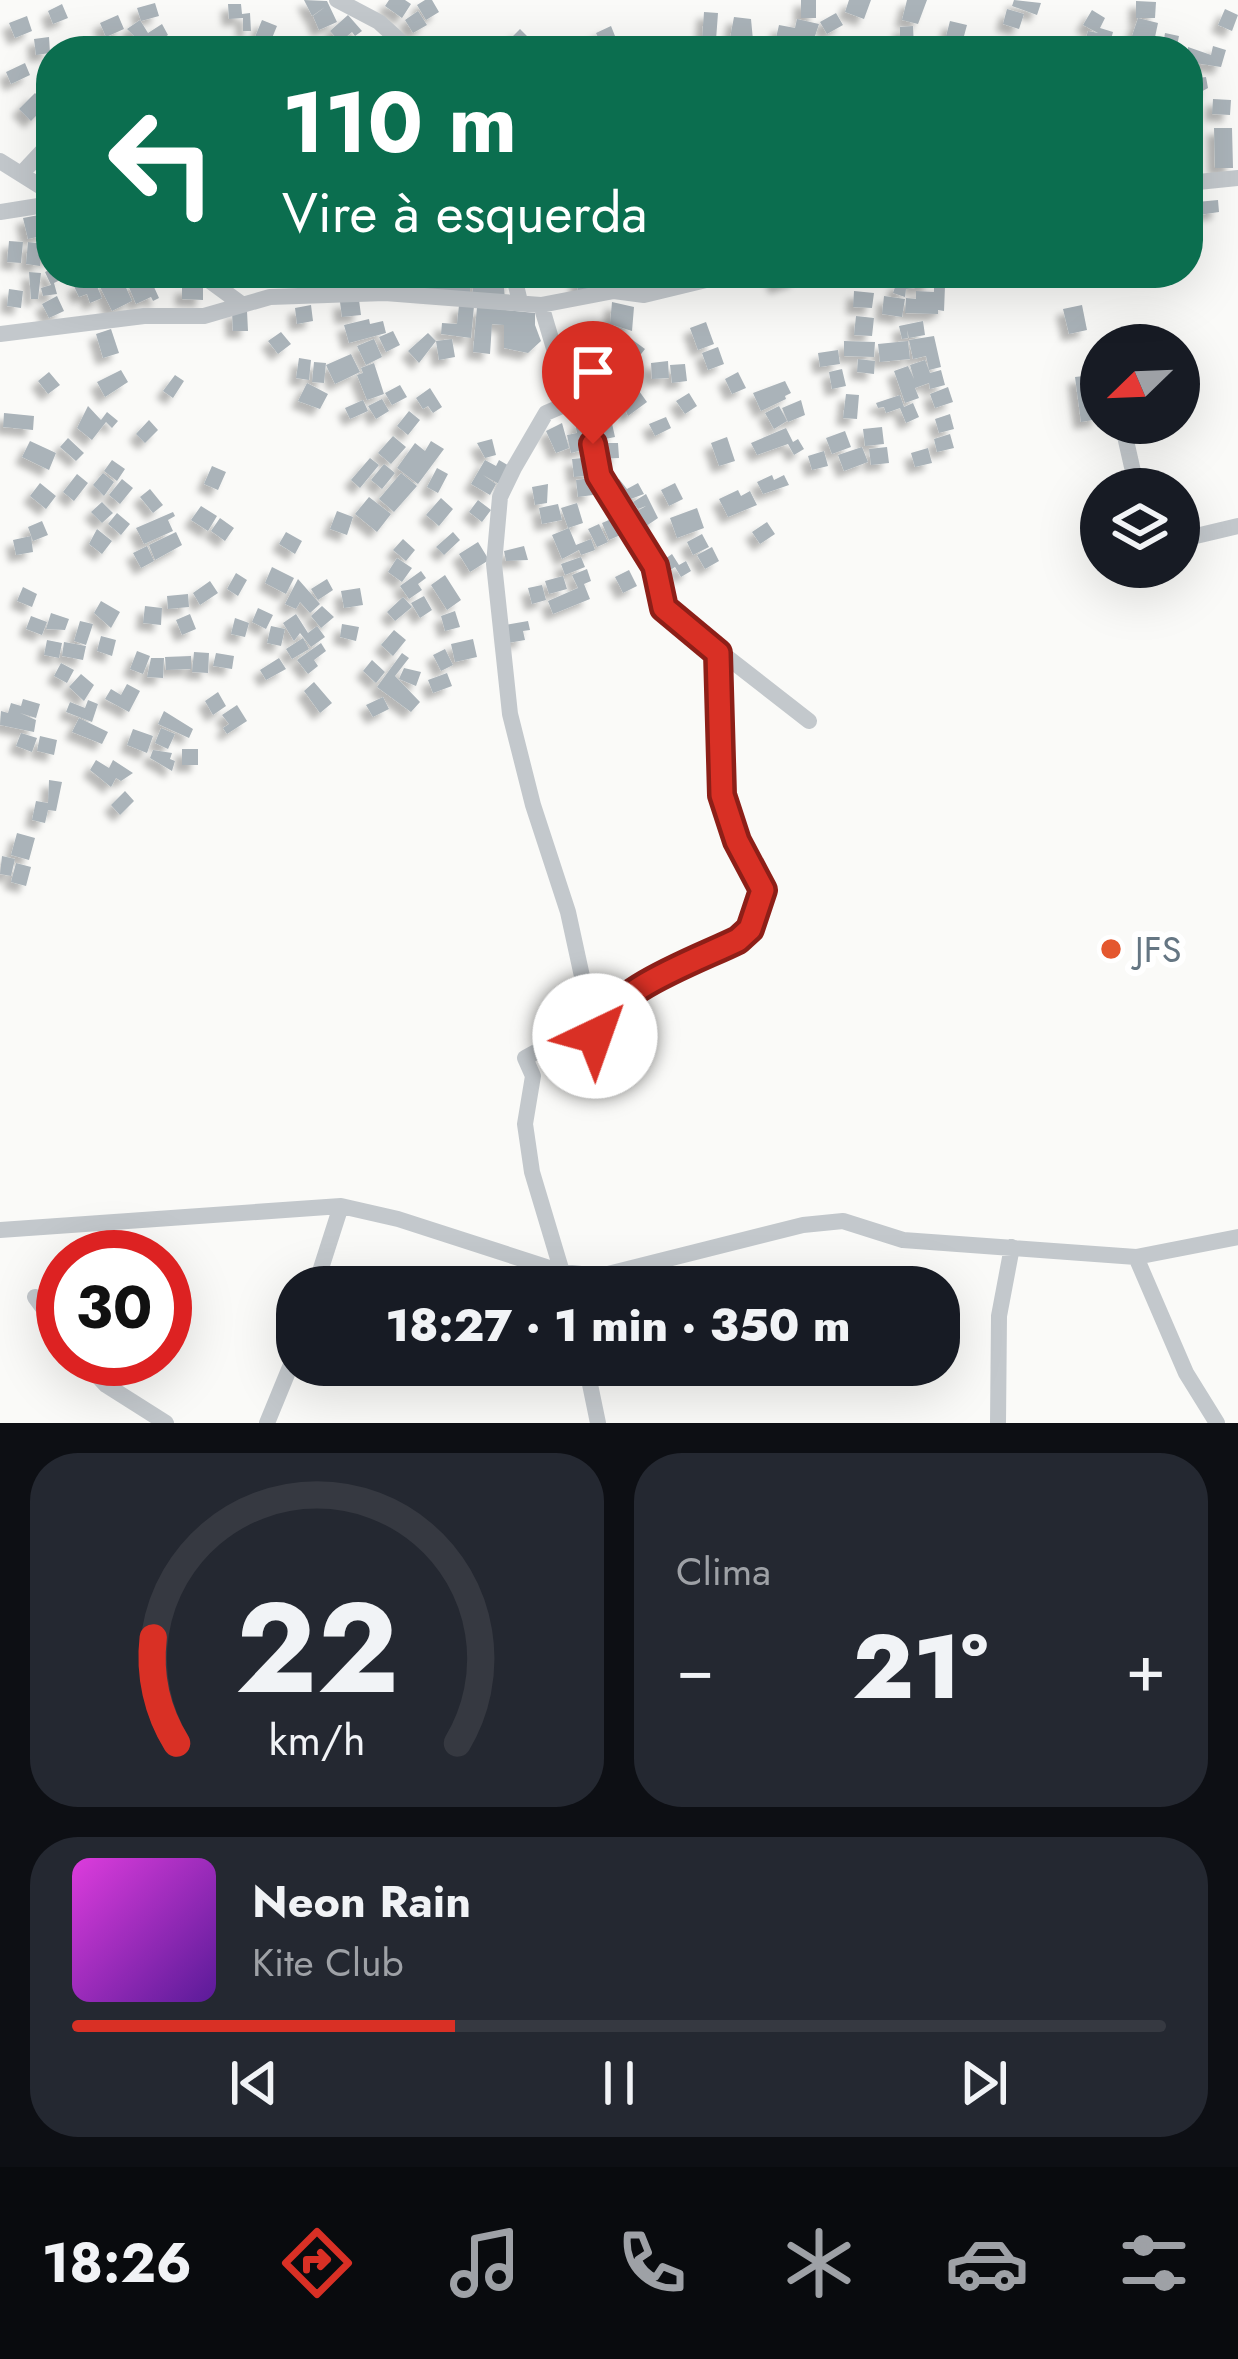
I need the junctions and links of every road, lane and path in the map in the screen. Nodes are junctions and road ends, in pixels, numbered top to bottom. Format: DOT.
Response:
graph roads {
  1 [pos="337,0"];
  2 [pos="394,36"];
  3 [pos="36,158"];
  4 [pos="0,161"];
  5 [pos="23,172"];
  6 [pos="1238,178"];
  7 [pos="36,182"];
  8 [pos="1203,182"];
  9 [pos="36,206"];
  10 [pos="0,212"];
  11 [pos="220,288"];
  12 [pos="517,288"];
  13 [pos="673,288"];
  14 [pos="520,302"];
  15 [pos="240,303"];
  16 [pos="541,305"];
  17 [pos="0,334"];
  18 [pos="583,397"];
  19 [pos="1238,526"];
  20 [pos="1200,535"];
  21 [pos="718,653"];
  22 [pos="809,721"];
  23 [pos="595,1036"];
  24 [pos="341,1206"];
  25 [pos="0,1230"];
  26 [pos="1238,1238"];
  27 [pos="1012,1247"];
  28 [pos="1136,1257"];
  29 [pos="322,1266"];
  30 [pos="543,1266"];
  31 [pos="560,1266"];
  32 [pos="641,1266"];
  33 [pos="108,1386"];
  34 [pos="282,1386"];
  35 [pos="590,1386"];
  36 [pos="166,1423"];
  37 [pos="267,1423"];
  38 [pos="598,1423"];
  39 [pos="998,1423"];
  40 [pos="1217,1423"];
  1 -- 2 [label="street"];
  3 -- 5 [label="street"];
  4 -- 5 [label="street"];
  5 -- 7 [label="street"];
  6 -- 8 [label="street"];
  9 -- 10 [label="street"];
  11 -- 15 [label="street"];
  12 -- 14 [label="street"];
  13 -- 16 [label="street"];
  14 -- 15 [label="street"];
  14 -- 16 [label="street"];
  15 -- 17 [label="street"];
  16 -- 18 [label="street"];
  18 -- 21 [label="street"];
  18 -- 23 [label="street"];
  19 -- 20 [label="street"];
  21 -- 22 [label="street"];
  21 -- 23 [label="street"];
  23 -- 31 [label="street"];
  24 -- 25 [label="street"];
  24 -- 29 [label="street"];
  24 -- 30 [label="street"];
  26 -- 28 [label="street"];
  27 -- 28 [label="street"];
  27 -- 32 [label="street"];
  27 -- 39 [label="street"];
  28 -- 40 [label="street"];
  33 -- 36 [label="street"];
  34 -- 37 [label="street"];
  35 -- 38 [label="street"];
}
